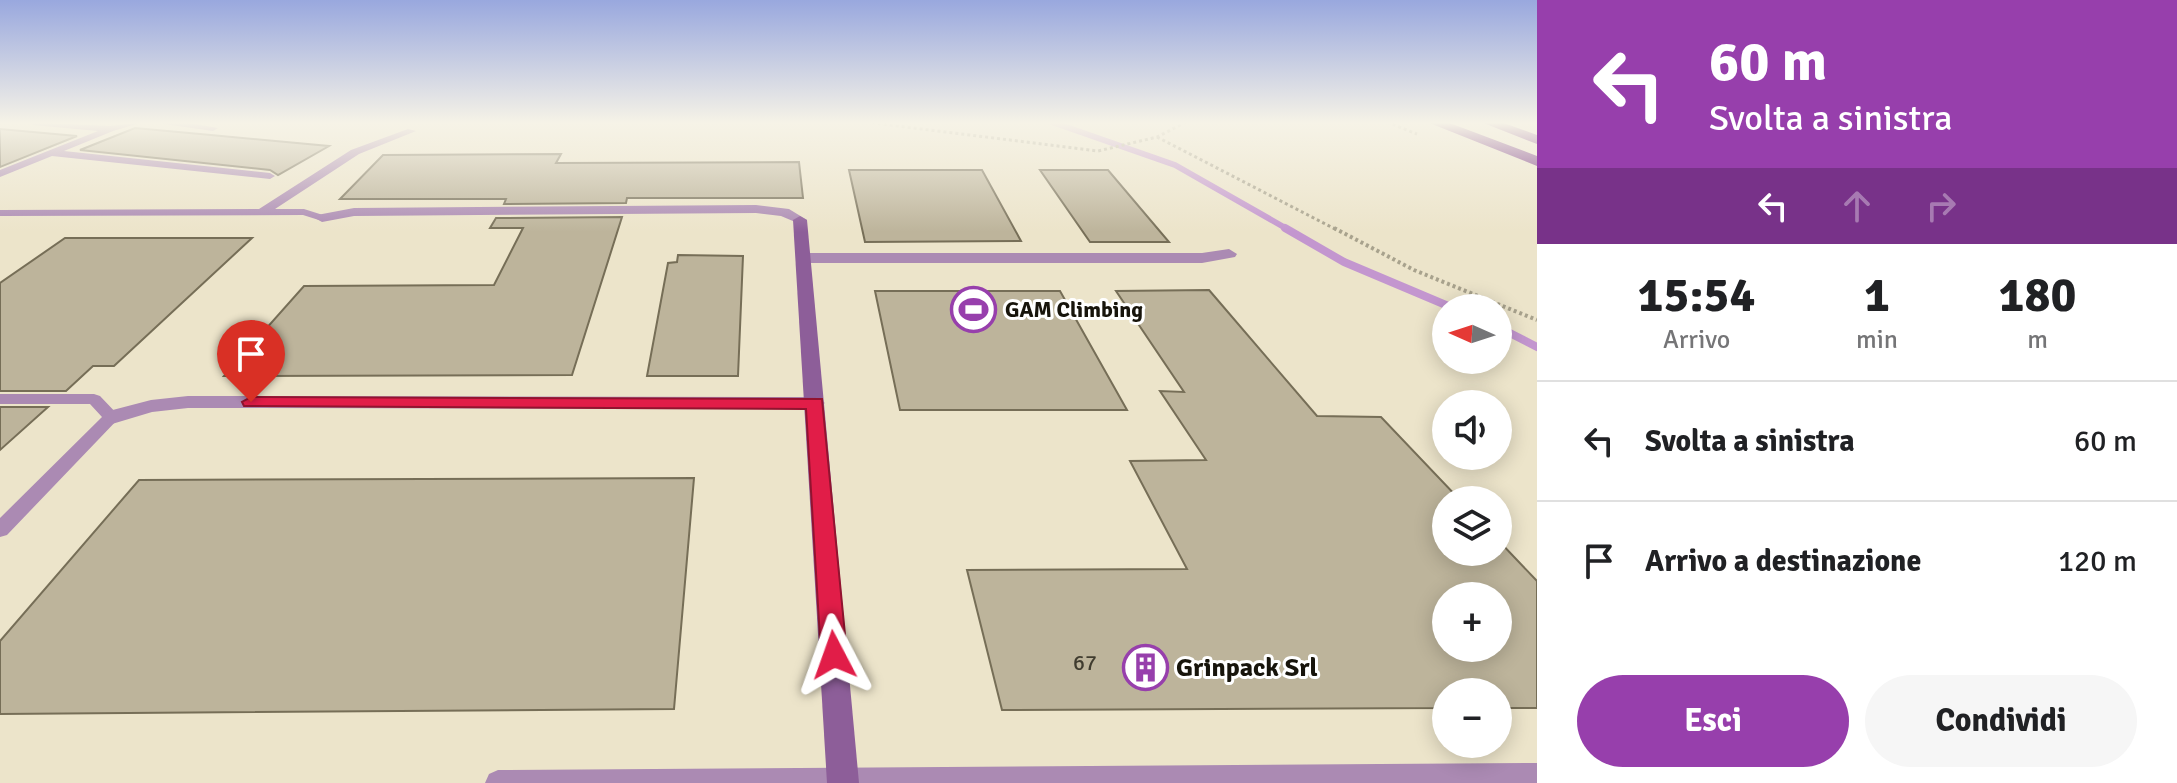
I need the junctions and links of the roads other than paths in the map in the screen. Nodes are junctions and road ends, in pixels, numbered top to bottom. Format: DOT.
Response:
graph roads {
  1 [pos="38,159"];
  2 [pos="104,159"];
  3 [pos="345,159"];
  4 [pos="0,174"];
  5 [pos="270,176"];
  6 [pos="262,212"];
  7 [pos="0,213"];
  8 [pos="322,218"];
  9 [pos="800,220"];
  10 [pos="1229,254"];
  11 [pos="804,258"];
  12 [pos="0,399"];
  13 [pos="815,403"];
  14 [pos="112,417"];
  15 [pos="0,530"];
  16 [pos="1537,775"];
  17 [pos="843,782"];
  18 [pos="498,783"];
  1 -- 4 [label="lane"];
  2 -- 5 [label="lane"];
  3 -- 6 [label="lane"];
  6 -- 7 [label="lane"];
  6 -- 8 [label="lane"];
  8 -- 9 [label="street"];
  9 -- 11 [label="street"];
  10 -- 11 [label="street"];
  11 -- 13 [label="street"];
  12 -- 14 [label="lane"];
  13 -- 14 [label="street"];
  13 -- 17 [label="street"];
  14 -- 15 [label="lane"];
  16 -- 17 [label="lane"];
  17 -- 18 [label="lane"];
}
